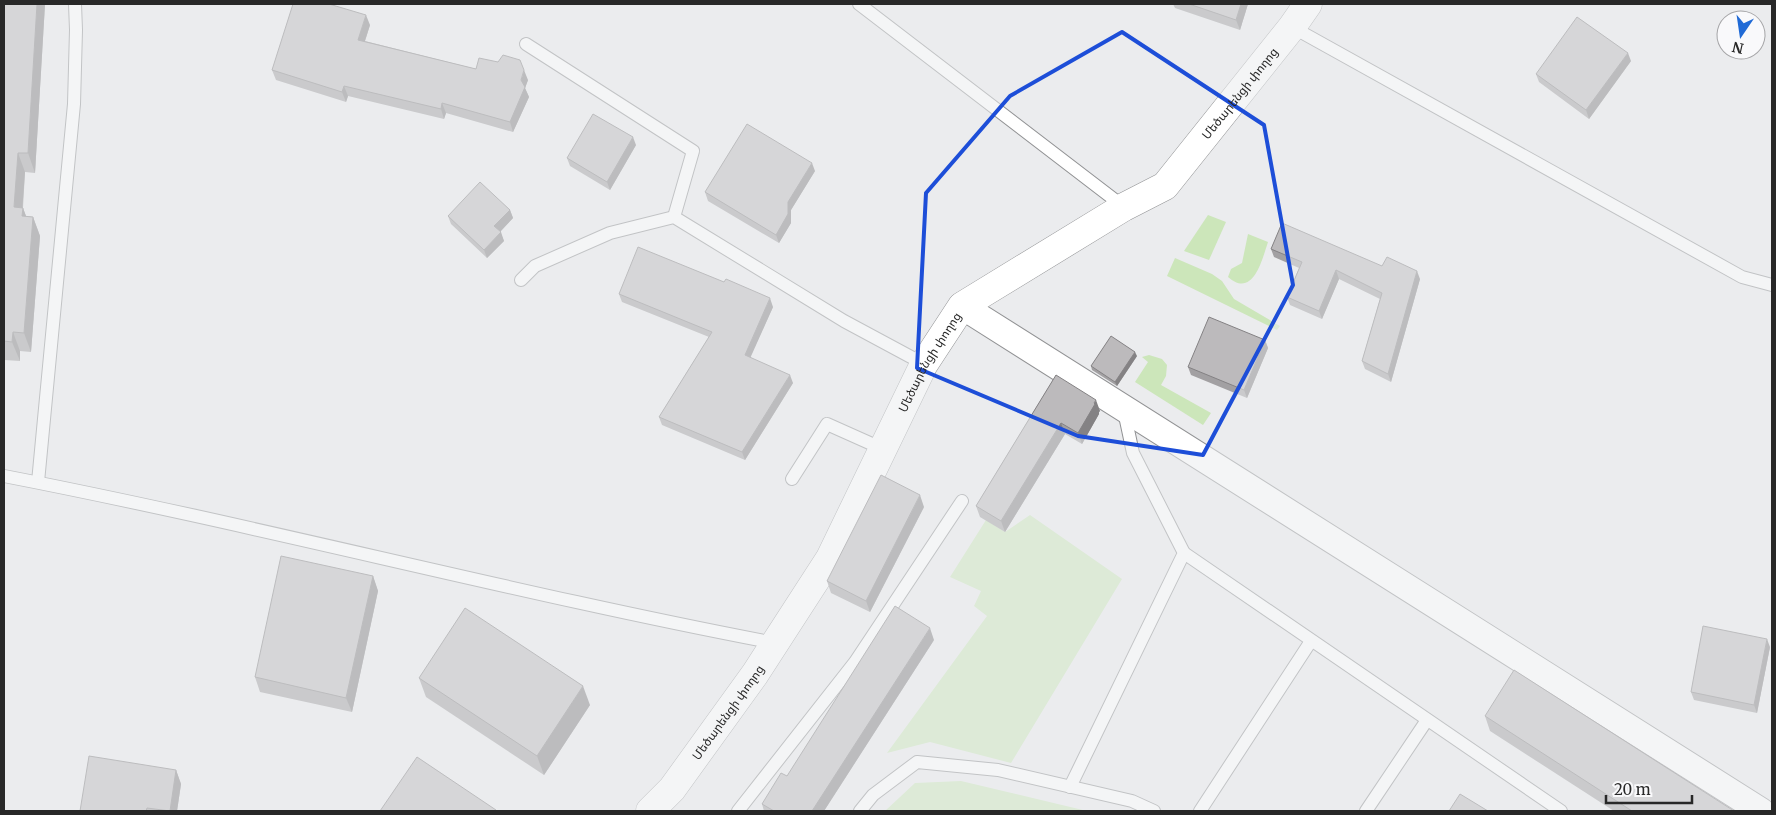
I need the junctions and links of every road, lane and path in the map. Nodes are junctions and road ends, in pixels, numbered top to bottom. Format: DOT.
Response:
graph roads {
  1 [pos="75,4"];
  2 [pos="859,4"];
  3 [pos="1308,4"];
  4 [pos="1292,27"];
  5 [pos="526,44"];
  6 [pos="1124,207"];
  7 [pos="674,217"];
  8 [pos="521,280"];
  9 [pos="1772,285"];
  10 [pos="962,306"];
  11 [pos="924,364"];
  12 [pos="1123,408"];
  13 [pos="883,449"];
  14 [pos="4,476"];
  15 [pos="792,479"];
  16 [pos="38,482"];
  17 [pos="962,501"];
  18 [pos="1184,553"];
  19 [pos="1311,641"];
  20 [pos="775,643"];
  21 [pos="1427,720"];
  22 [pos="1070,787"];
  23 [pos="650,811"];
  24 [pos="738,811"];
  25 [pos="860,811"];
  26 [pos="1154,811"];
  27 [pos="1200,811"];
  28 [pos="1366,811"];
  29 [pos="1561,811"];
  30 [pos="1761,811"];
  1 -- 16 [label="lane"];
  2 -- 6 [label="lane"];
  3 -- 4 [label="street, Մեծարենցի փողոց"];
  4 -- 6 [label="street, Մեծարենցի փողոց"];
  4 -- 9 [label="lane"];
  5 -- 7 [label="lane"];
  6 -- 10 [label="street, Մեծարենցի փողոց"];
  7 -- 8 [label="lane"];
  7 -- 11 [label="lane"];
  10 -- 11 [label="street, Մեծարենցի փողոց"];
  10 -- 12 [label="street"];
  11 -- 13 [label="street, Մեծարենցի փողոց"];
  12 -- 18 [label="lane"];
  12 -- 30 [label="street"];
  13 -- 15 [label="lane"];
  13 -- 20 [label="street, Մեծարենցի փողոց"];
  14 -- 16 [label="lane"];
  16 -- 20 [label="lane"];
  17 -- 24 [label="lane"];
  18 -- 19 [label="lane"];
  18 -- 22 [label="lane"];
  19 -- 21 [label="lane"];
  19 -- 27 [label="lane"];
  20 -- 23 [label="street, Մեծարենցի փողոց"];
  21 -- 28 [label="lane"];
  21 -- 29 [label="lane"];
  22 -- 25 [label="lane"];
  22 -- 26 [label="lane"];
}
